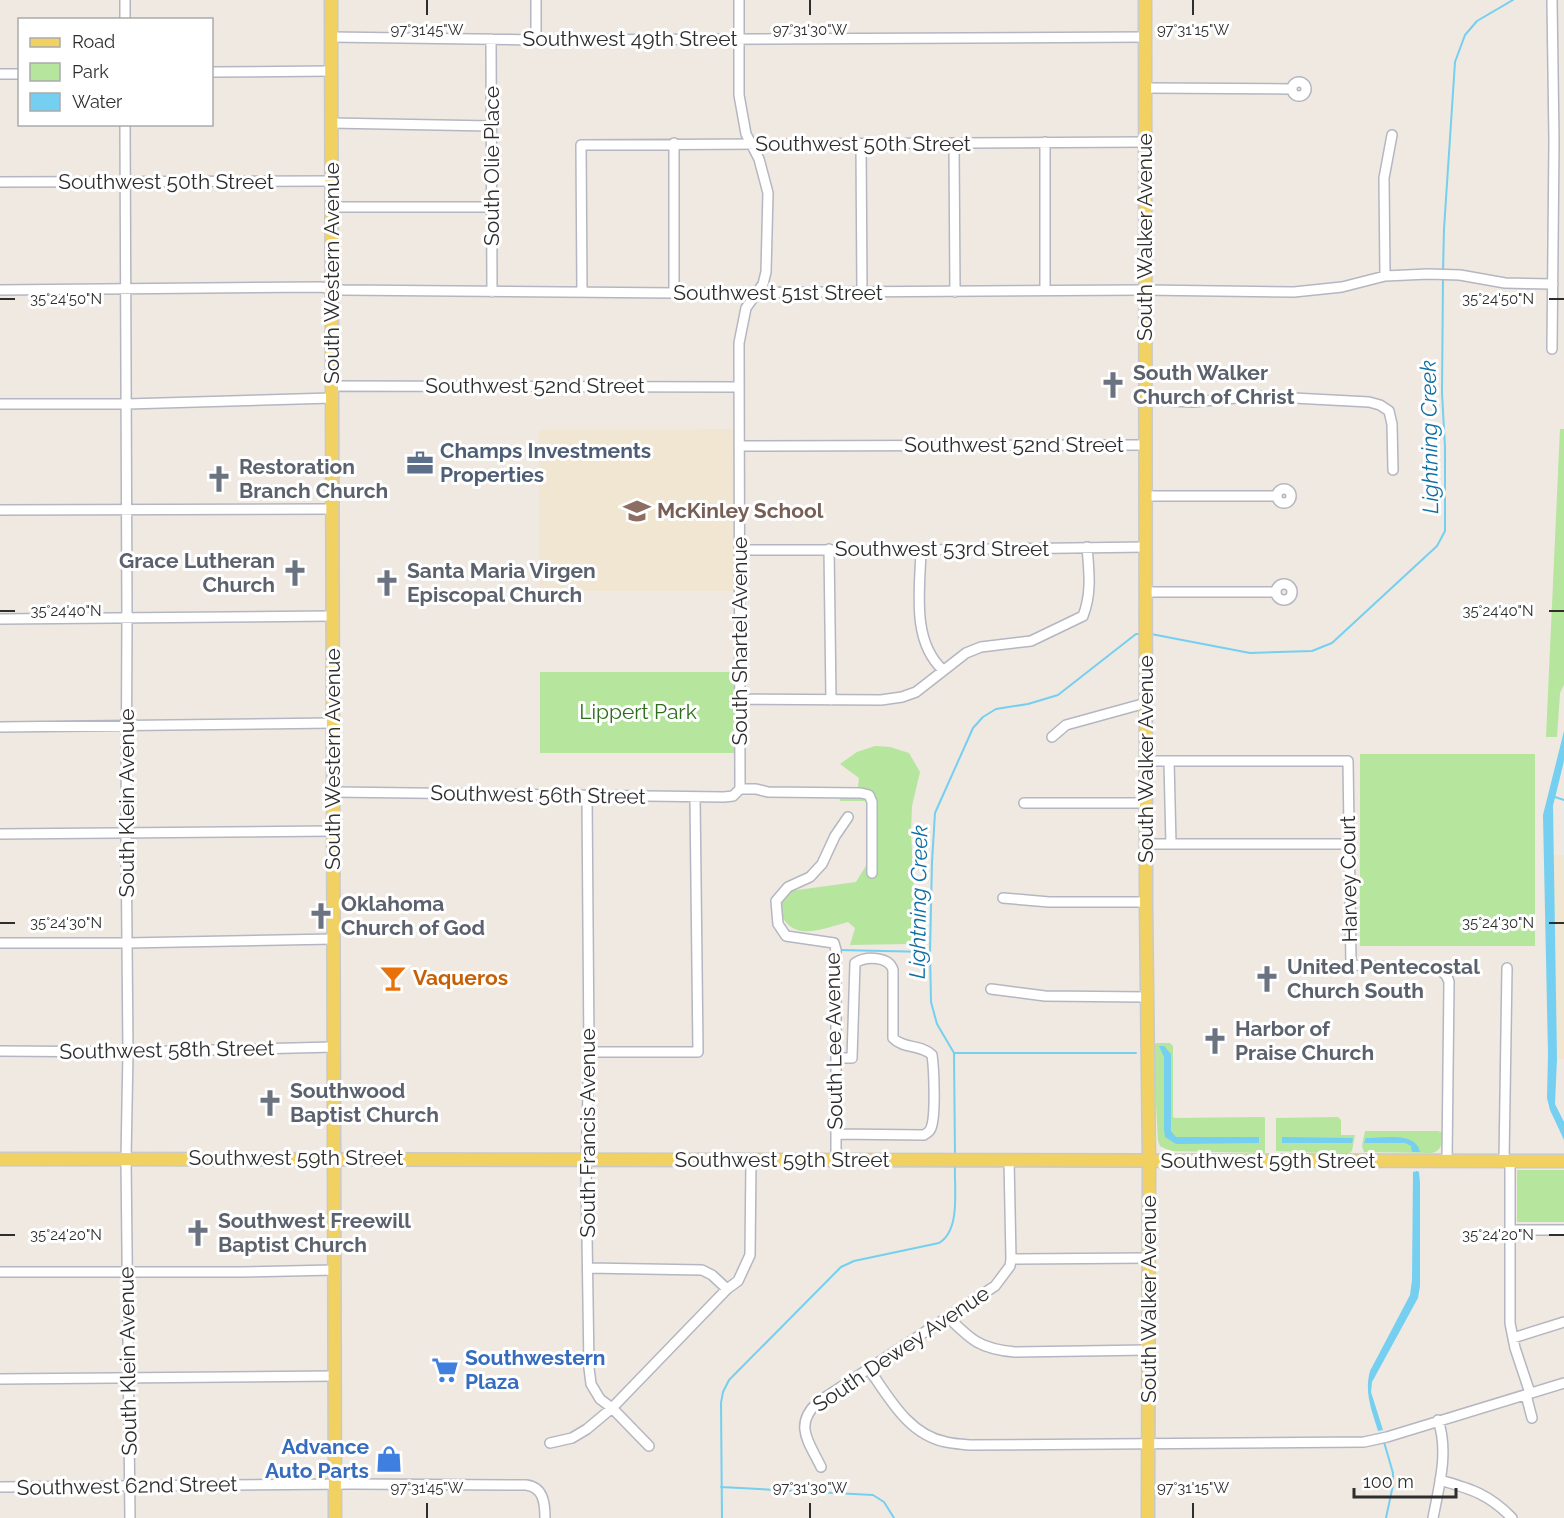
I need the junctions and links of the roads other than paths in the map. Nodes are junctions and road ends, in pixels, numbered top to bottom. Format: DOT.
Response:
graph roads {
  1 [pos="125,0"];
  2 [pos="331,0"];
  3 [pos="536,0"];
  4 [pos="739,0"];
  5 [pos="1145,0"];
  6 [pos="1552,0"];
  7 [pos="125,18"];
  8 [pos="1564,24"];
  9 [pos="1552,25"];
  10 [pos="331,37"];
  11 [pos="1145,37"];
  12 [pos="491,39"];
  13 [pos="739,39"];
  14 [pos="536,40"];
  15 [pos="331,71"];
  16 [pos="213,72"];
  17 [pos="0,74"];
  18 [pos="18,74"];
  19 [pos="1145,88"];
  20 [pos="1292,89"];
  21 [pos="331,123"];
  22 [pos="125,126"];
  23 [pos="491,126"];
  24 [pos="1392,135"];
  25 [pos="1554,141"];
  26 [pos="1564,141"];
  27 [pos="1045,142"];
  28 [pos="1145,142"];
  29 [pos="674,143"];
  30 [pos="861,144"];
  31 [pos="954,144"];
  32 [pos="751,145"];
  33 [pos="331,181"];
  34 [pos="0,182"];
  35 [pos="126,182"];
  36 [pos="331,207"];
  37 [pos="492,207"];
  38 [pos="1385,276"];
  39 [pos="1553,284"];
  40 [pos="332,288"];
  41 [pos="0,290"];
  42 [pos="125,290"];
  43 [pos="1045,290"];
  44 [pos="1145,290"];
  45 [pos="492,292"];
  46 [pos="582,292"];
  47 [pos="955,292"];
  48 [pos="674,293"];
  49 [pos="757,293"];
  50 [pos="862,293"];
  51 [pos="1564,301"];
  52 [pos="1552,302"];
  53 [pos="1552,348"];
  54 [pos="739,387"];
  55 [pos="332,392"];
  56 [pos="1145,400"];
  57 [pos="0,404"];
  58 [pos="127,404"];
  59 [pos="1145,445"];
  60 [pos="739,446"];
  61 [pos="1393,470"];
  62 [pos="1145,496"];
  63 [pos="1277,496"];
  64 [pos="332,508"];
  65 [pos="0,510"];
  66 [pos="126,510"];
  67 [pos="1146,547"];
  68 [pos="1087,548"];
  69 [pos="829,549"];
  70 [pos="739,550"];
  71 [pos="921,550"];
  72 [pos="1146,592"];
  73 [pos="1276,592"];
  74 [pos="333,616"];
  75 [pos="0,619"];
  76 [pos="127,619"];
  77 [pos="943,670"];
  78 [pos="740,699"];
  79 [pos="831,700"];
  80 [pos="1146,703"];
  81 [pos="333,723"];
  82 [pos="0,727"];
  83 [pos="126,727"];
  84 [pos="1052,736"];
  85 [pos="1146,761"];
  86 [pos="1169,761"];
  87 [pos="740,789"];
  88 [pos="333,792"];
  89 [pos="587,796"];
  90 [pos="696,797"];
  91 [pos="1146,802"];
  92 [pos="1024,803"];
  93 [pos="848,817"];
  94 [pos="126,831"];
  95 [pos="333,831"];
  96 [pos="0,834"];
  97 [pos="1146,844"];
  98 [pos="1171,844"];
  99 [pos="1349,844"];
  100 [pos="872,873"];
  101 [pos="1003,898"];
  102 [pos="1146,902"];
  103 [pos="333,939"];
  104 [pos="0,943"];
  105 [pos="127,943"];
  106 [pos="1507,968"];
  107 [pos="991,989"];
  108 [pos="1146,998"];
  109 [pos="333,1047"];
  110 [pos="0,1052"];
  111 [pos="128,1052"];
  112 [pos="589,1052"];
  113 [pos="836,1058"];
  114 [pos="836,1134"];
  115 [pos="333,1158"];
  116 [pos="0,1159"];
  117 [pos="126,1159"];
  118 [pos="587,1160"];
  119 [pos="751,1160"];
  120 [pos="836,1160"];
  121 [pos="1009,1160"];
  122 [pos="1149,1160"];
  123 [pos="1448,1161"];
  124 [pos="1507,1161"];
  125 [pos="1564,1161"];
  126 [pos="1510,1230"];
  127 [pos="1564,1230"];
  128 [pos="1148,1258"];
  129 [pos="1011,1259"];
  130 [pos="588,1268"];
  131 [pos="334,1270"];
  132 [pos="127,1271"];
  133 [pos="0,1272"];
  134 [pos="727,1289"];
  135 [pos="948,1317"];
  136 [pos="1564,1322"];
  137 [pos="1513,1338"];
  138 [pos="1148,1350"];
  139 [pos="869,1369"];
  140 [pos="335,1376"];
  141 [pos="127,1377"];
  142 [pos="0,1379"];
  143 [pos="1564,1383"];
  144 [pos="1528,1394"];
  145 [pos="612,1408"];
  146 [pos="1532,1418"];
  147 [pos="1438,1420"];
  148 [pos="550,1443"];
  149 [pos="1148,1443"];
  150 [pos="649,1446"];
  151 [pos="821,1467"];
  152 [pos="1440,1480"];
  153 [pos="335,1484"];
  154 [pos="130,1485"];
  155 [pos="0,1487"];
  156 [pos="130,1518"];
  157 [pos="335,1518"];
  158 [pos="545,1518"];
  159 [pos="1148,1518"];
  160 [pos="1432,1518"];
  161 [pos="1512,1518"];
  1 -- 7 [label="street"];
  2 -- 10 [label="main road, South Western Avenue"];
  3 -- 14 [label="street"];
  4 -- 13 [label="street, South Shartel Avenue"];
  5 -- 11 [label="main road, South Walker Avenue"];
  6 -- 9 [label="street"];
  8 -- 9 [label="street"];
  9 -- 25 [label="street"];
  10 -- 12 [label="street, Southwest 49th Street"];
  10 -- 15 [label="main road, South Western Avenue"];
  11 -- 13 [label="street, Southwest 49th Street"];
  11 -- 19 [label="main road, South Walker Avenue"];
  12 -- 14 [label="street, Southwest 49th Street"];
  12 -- 23 [label="street, South Olie Place"];
  13 -- 14 [label="street, Southwest 49th Street"];
  13 -- 32 [label="street, South Shartel Avenue"];
  15 -- 16 [label="street"];
  15 -- 21 [label="main road, South Western Avenue"];
  17 -- 18 [label="street"];
  19 -- 20 [label="street"];
  19 -- 28 [label="main road, South Walker Avenue"];
  21 -- 23 [label="street"];
  21 -- 33 [label="main road, South Western Avenue"];
  22 -- 35 [label="street, South Klein Avenue"];
  23 -- 37 [label="street, South Olie Place"];
  24 -- 38 [label="street"];
  25 -- 26 [label="street"];
  25 -- 39 [label="street"];
  27 -- 28 [label="street, Southwest 50th Street"];
  27 -- 31 [label="street, Southwest 50th Street"];
  27 -- 43 [label="street"];
  28 -- 44 [label="main road, South Walker Avenue"];
  29 -- 32 [label="street, Southwest 50th Street"];
  29 -- 46 [label="street, Southwest 50th Street"];
  29 -- 48 [label="street"];
  30 -- 31 [label="street, Southwest 50th Street"];
  30 -- 32 [label="street, Southwest 50th Street"];
  30 -- 50 [label="street"];
  31 -- 47 [label="street"];
  32 -- 49 [label="street, South Shartel Avenue"];
  33 -- 35 [label="street, Southwest 50th Street"];
  33 -- 36 [label="main road, South Western Avenue"];
  34 -- 35 [label="street, Southwest 50th Street"];
  35 -- 42 [label="street, South Klein Avenue"];
  36 -- 37 [label="street"];
  36 -- 40 [label="main road, South Western Avenue"];
  37 -- 45 [label="street, South Olie Place"];
  38 -- 39 [label="street, Southwest 51st Street"];
  38 -- 44 [label="street, Southwest 51st Street"];
  39 -- 52 [label="street"];
  40 -- 42 [label="street, Southwest 51st Street"];
  40 -- 45 [label="street, Southwest 51st Street"];
  40 -- 55 [label="main road, South Western Avenue"];
  41 -- 42 [label="street, Southwest 51st Street"];
  42 -- 58 [label="street, South Klein Avenue"];
  43 -- 44 [label="street, Southwest 51st Street"];
  43 -- 47 [label="street, Southwest 51st Street"];
  44 -- 56 [label="main road, South Walker Avenue"];
  45 -- 46 [label="street, Southwest 51st Street"];
  46 -- 48 [label="street, Southwest 51st Street"];
  47 -- 50 [label="street, Southwest 51st Street"];
  48 -- 49 [label="street, Southwest 51st Street"];
  49 -- 50 [label="street, Southwest 51st Street"];
  49 -- 54 [label="street, South Shartel Avenue"];
  51 -- 52 [label="street"];
  52 -- 53 [label="street"];
  54 -- 55 [label="street, Southwest 52nd Street"];
  54 -- 60 [label="street, South Shartel Avenue"];
  55 -- 58 [label="street, Southwest 52nd Street"];
  55 -- 64 [label="main road, South Western Avenue"];
  56 -- 59 [label="main road, South Walker Avenue"];
  56 -- 61 [label="street"];
  57 -- 58 [label="street, Southwest 52nd Street"];
  58 -- 66 [label="street, South Klein Avenue"];
  59 -- 60 [label="street, Southwest 52nd Street"];
  59 -- 62 [label="main road, South Walker Avenue"];
  60 -- 70 [label="street, South Shartel Avenue"];
  62 -- 63 [label="street"];
  62 -- 67 [label="main road, South Walker Avenue"];
  64 -- 66 [label="street"];
  64 -- 74 [label="main road, South Western Avenue"];
  65 -- 66 [label="street"];
  66 -- 76 [label="street, South Klein Avenue"];
  67 -- 68 [label="street, Southwest 53rd Street"];
  67 -- 72 [label="main road, South Walker Avenue"];
  68 -- 71 [label="street, Southwest 53rd Street"];
  68 -- 77 [label="street"];
  69 -- 70 [label="street, Southwest 53rd Street"];
  69 -- 71 [label="street, Southwest 53rd Street"];
  69 -- 79 [label="street"];
  70 -- 78 [label="street, South Shartel Avenue"];
  71 -- 77 [label="street"];
  72 -- 73 [label="street"];
  72 -- 80 [label="main road, South Walker Avenue"];
  74 -- 76 [label="street"];
  74 -- 81 [label="main road, South Western Avenue"];
  75 -- 76 [label="street"];
  76 -- 83 [label="street, South Klein Avenue"];
  77 -- 79 [label="street"];
  78 -- 79 [label="street"];
  78 -- 87 [label="street, South Shartel Avenue"];
  80 -- 84 [label="street"];
  80 -- 85 [label="main road, South Walker Avenue"];
  81 -- 83 [label="street"];
  81 -- 88 [label="main road, South Western Avenue"];
  82 -- 83 [label="street"];
  83 -- 94 [label="street, South Klein Avenue"];
  85 -- 86 [label="street"];
  85 -- 91 [label="main road, South Walker Avenue"];
  86 -- 98 [label="street"];
  86 -- 99 [label="street, Harvey Court"];
  87 -- 90 [label="street, Southwest 56th Street"];
  87 -- 100 [label="street"];
  88 -- 89 [label="street, Southwest 56th Street"];
  88 -- 95 [label="main road, South Western Avenue"];
  89 -- 90 [label="street, Southwest 56th Street"];
  89 -- 112 [label="street, South Francis Avenue"];
  90 -- 112 [label="street"];
  91 -- 92 [label="street"];
  91 -- 97 [label="main road, South Walker Avenue"];
  93 -- 113 [label="street, South Lee Avenue"];
  94 -- 95 [label="street"];
  94 -- 96 [label="street"];
  94 -- 105 [label="street, South Klein Avenue"];
  95 -- 103 [label="main road, South Western Avenue"];
  97 -- 98 [label="street"];
  97 -- 102 [label="main road, South Walker Avenue"];
  98 -- 99 [label="street"];
  99 -- 123 [label="street, Harvey Court"];
  101 -- 102 [label="street"];
  102 -- 108 [label="main road, South Walker Avenue"];
  103 -- 105 [label="street"];
  103 -- 109 [label="main road, South Western Avenue"];
  104 -- 105 [label="street"];
  105 -- 111 [label="street, South Klein Avenue"];
  106 -- 124 [label="street"];
  107 -- 108 [label="street"];
  108 -- 122 [label="main road, South Walker Avenue"];
  109 -- 111 [label="street, Southwest 58th Street"];
  109 -- 115 [label="main road, South Western Avenue"];
  110 -- 111 [label="street, Southwest 58th Street"];
  111 -- 117 [label="street, South Klein Avenue"];
  112 -- 118 [label="street, South Francis Avenue"];
  113 -- 114 [label="street, South Lee Avenue"];
  113 -- 114 [label="street"];
  114 -- 120 [label="street, South Lee Avenue"];
  115 -- 117 [label="main road, Southwest 59th Street"];
  115 -- 118 [label="main road, Southwest 59th Street"];
  115 -- 131 [label="main road, South Western Avenue"];
  116 -- 117 [label="main road, Southwest 59th Street"];
  117 -- 132 [label="street, South Klein Avenue"];
  118 -- 119 [label="main road, Southwest 59th Street"];
  118 -- 130 [label="street, South Francis Avenue"];
  119 -- 120 [label="main road, Southwest 59th Street"];
  119 -- 134 [label="street"];
  120 -- 121 [label="main road, Southwest 59th Street"];
  121 -- 122 [label="main road, Southwest 59th Street"];
  121 -- 129 [label="street"];
  122 -- 123 [label="main road, Southwest 59th Street"];
  122 -- 128 [label="main road, South Walker Avenue"];
  123 -- 124 [label="main road, Southwest 59th Street"];
  124 -- 125 [label="main road, Southwest 59th Street"];
  124 -- 126 [label="street"];
  126 -- 127 [label="street"];
  126 -- 137 [label="street"];
  128 -- 129 [label="street"];
  128 -- 138 [label="main road, South Walker Avenue"];
  129 -- 135 [label="street, South Dewey Avenue"];
  130 -- 134 [label="street"];
  130 -- 145 [label="street, South Francis Avenue"];
  131 -- 132 [label="street"];
  131 -- 140 [label="main road, South Western Avenue"];
  132 -- 133 [label="street"];
  132 -- 141 [label="street, South Klein Avenue"];
  134 -- 145 [label="street"];
  135 -- 138 [label="street"];
  135 -- 139 [label="street, South Dewey Avenue"];
  136 -- 137 [label="street"];
  137 -- 144 [label="street"];
  138 -- 149 [label="main road, South Walker Avenue"];
  139 -- 149 [label="street"];
  139 -- 151 [label="street, South Dewey Avenue"];
  140 -- 141 [label="street"];
  140 -- 153 [label="main road, South Western Avenue"];
  141 -- 142 [label="street"];
  141 -- 154 [label="street, South Klein Avenue"];
  143 -- 144 [label="street"];
  144 -- 146 [label="street"];
  144 -- 147 [label="street"];
  145 -- 148 [label="street"];
  145 -- 150 [label="street, South Francis Avenue"];
  147 -- 149 [label="street"];
  147 -- 152 [label="street"];
  149 -- 159 [label="main road, South Walker Avenue"];
  152 -- 160 [label="street"];
  152 -- 161 [label="street"];
  153 -- 154 [label="street, Southwest 62nd Street"];
  153 -- 157 [label="main road, South Western Avenue"];
  153 -- 158 [label="street, Southwest 62nd Street"];
  154 -- 155 [label="street, Southwest 62nd Street"];
  154 -- 156 [label="street, South Klein Avenue"];
}
